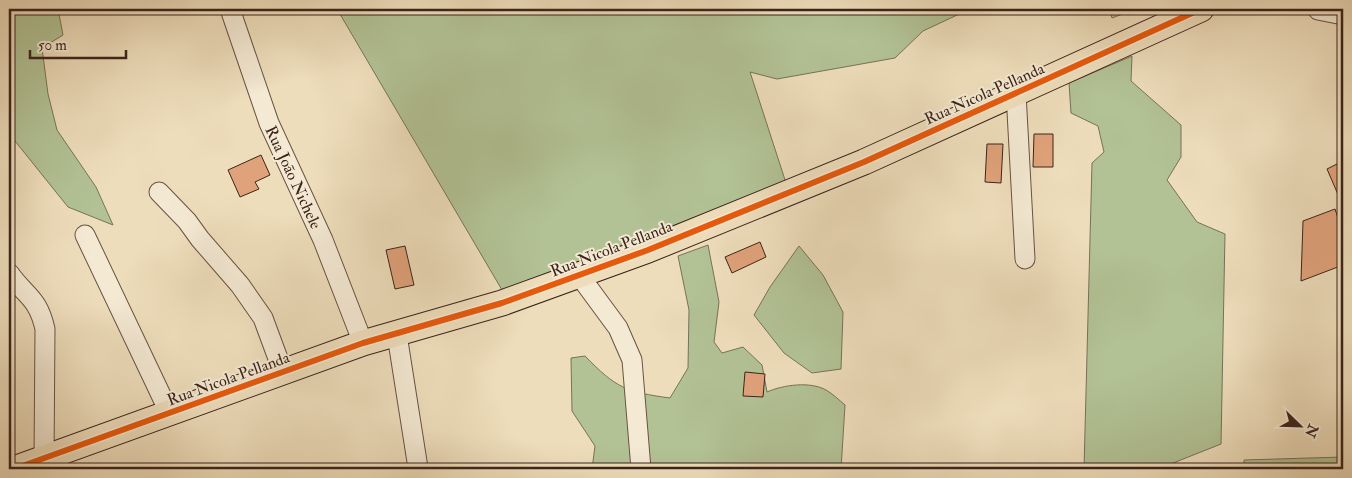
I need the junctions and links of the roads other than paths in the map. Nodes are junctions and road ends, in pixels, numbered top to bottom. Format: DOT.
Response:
graph roads {
  1 [pos="230,9"];
  2 [pos="1201,9"];
  3 [pos="1318,10"];
  4 [pos="1343,15"];
  5 [pos="1016,93"];
  6 [pos="159,192"];
  7 [pos="85,234"];
  8 [pos="1025,259"];
  9 [pos="9,273"];
  10 [pos="579,275"];
  11 [pos="397,335"];
  12 [pos="364,343"];
  13 [pos="284,372"];
  14 [pos="170,414"];
  15 [pos="44,460"];
  16 [pos="418,468"];
  17 [pos="14,469"];
  18 [pos="641,469"];
  1 -- 12 [label="street, Rua João Nichele"];
  2 -- 5 [label="main road, Rua Nicola Pellanda"];
  3 -- 4 [label="street"];
  5 -- 8 [label="street"];
  5 -- 10 [label="main road, Rua Nicola Pellanda"];
  6 -- 13 [label="street"];
  7 -- 14 [label="street"];
  9 -- 15 [label="street"];
  10 -- 11 [label="main road, Rua Nicola Pellanda"];
  10 -- 18 [label="street"];
  11 -- 12 [label="main road, Rua Nicola Pellanda"];
  11 -- 16 [label="street"];
  12 -- 13 [label="main road, Rua Nicola Pellanda"];
  13 -- 14 [label="main road, Rua Nicola Pellanda"];
  14 -- 15 [label="main road, Rua Nicola Pellanda"];
  15 -- 17 [label="main road, Rua Nicola Pellanda"];
}
